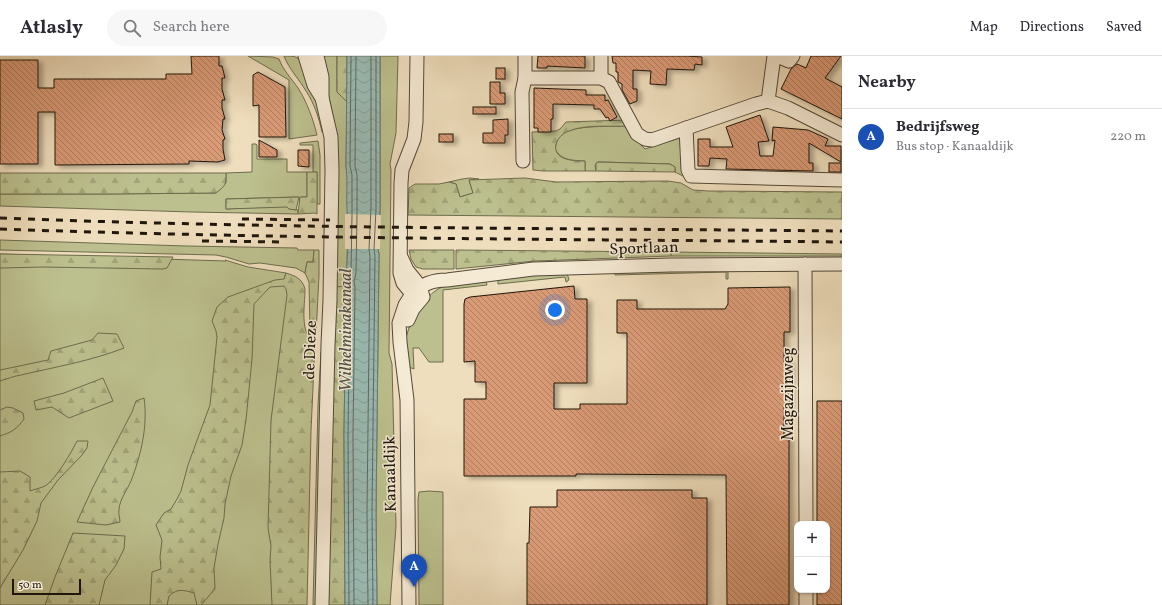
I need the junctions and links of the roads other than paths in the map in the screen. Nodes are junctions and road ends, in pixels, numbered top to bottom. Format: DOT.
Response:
graph roads {
  1 [pos="305,56"];
  2 [pos="317,56"];
  3 [pos="417,56"];
  4 [pos="525,56"];
  5 [pos="601,56"];
  6 [pos="775,56"];
  7 [pos="793,56"];
  8 [pos="525,78"];
  9 [pos="601,78"];
  10 [pos="322,98"];
  11 [pos="768,101"];
  12 [pos="686,128"];
  13 [pos="842,135"];
  14 [pos="523,161"];
  15 [pos="842,180"];
  16 [pos="805,264"];
  17 [pos="842,264"];
  18 [pos="419,293"];
  19 [pos="806,521"];
  20 [pos="806,593"];
  21 [pos="322,605"];
  22 [pos="409,605"];
  23 [pos="806,605"];
  1 -- 10 [label="street, de Dieze"];
  2 -- 10 [label="street, de Dieze"];
  3 -- 18 [label="street"];
  4 -- 8 [label="street"];
  5 -- 9 [label="street"];
  6 -- 7 [label="street"];
  6 -- 11 [label="street"];
  8 -- 9 [label="street"];
  8 -- 14 [label="street"];
  9 -- 12 [label="street"];
  10 -- 21 [label="street, de Dieze"];
  11 -- 12 [label="street"];
  11 -- 13 [label="street"];
  12 -- 15 [label="street"];
  16 -- 17 [label="street, Sportlaan"];
  16 -- 18 [label="street, Sportlaan"];
  16 -- 19 [label="street, Magazijnweg"];
  18 -- 22 [label="street, Kanaaldijk"];
  20 -- 23 [label="street"];
}
